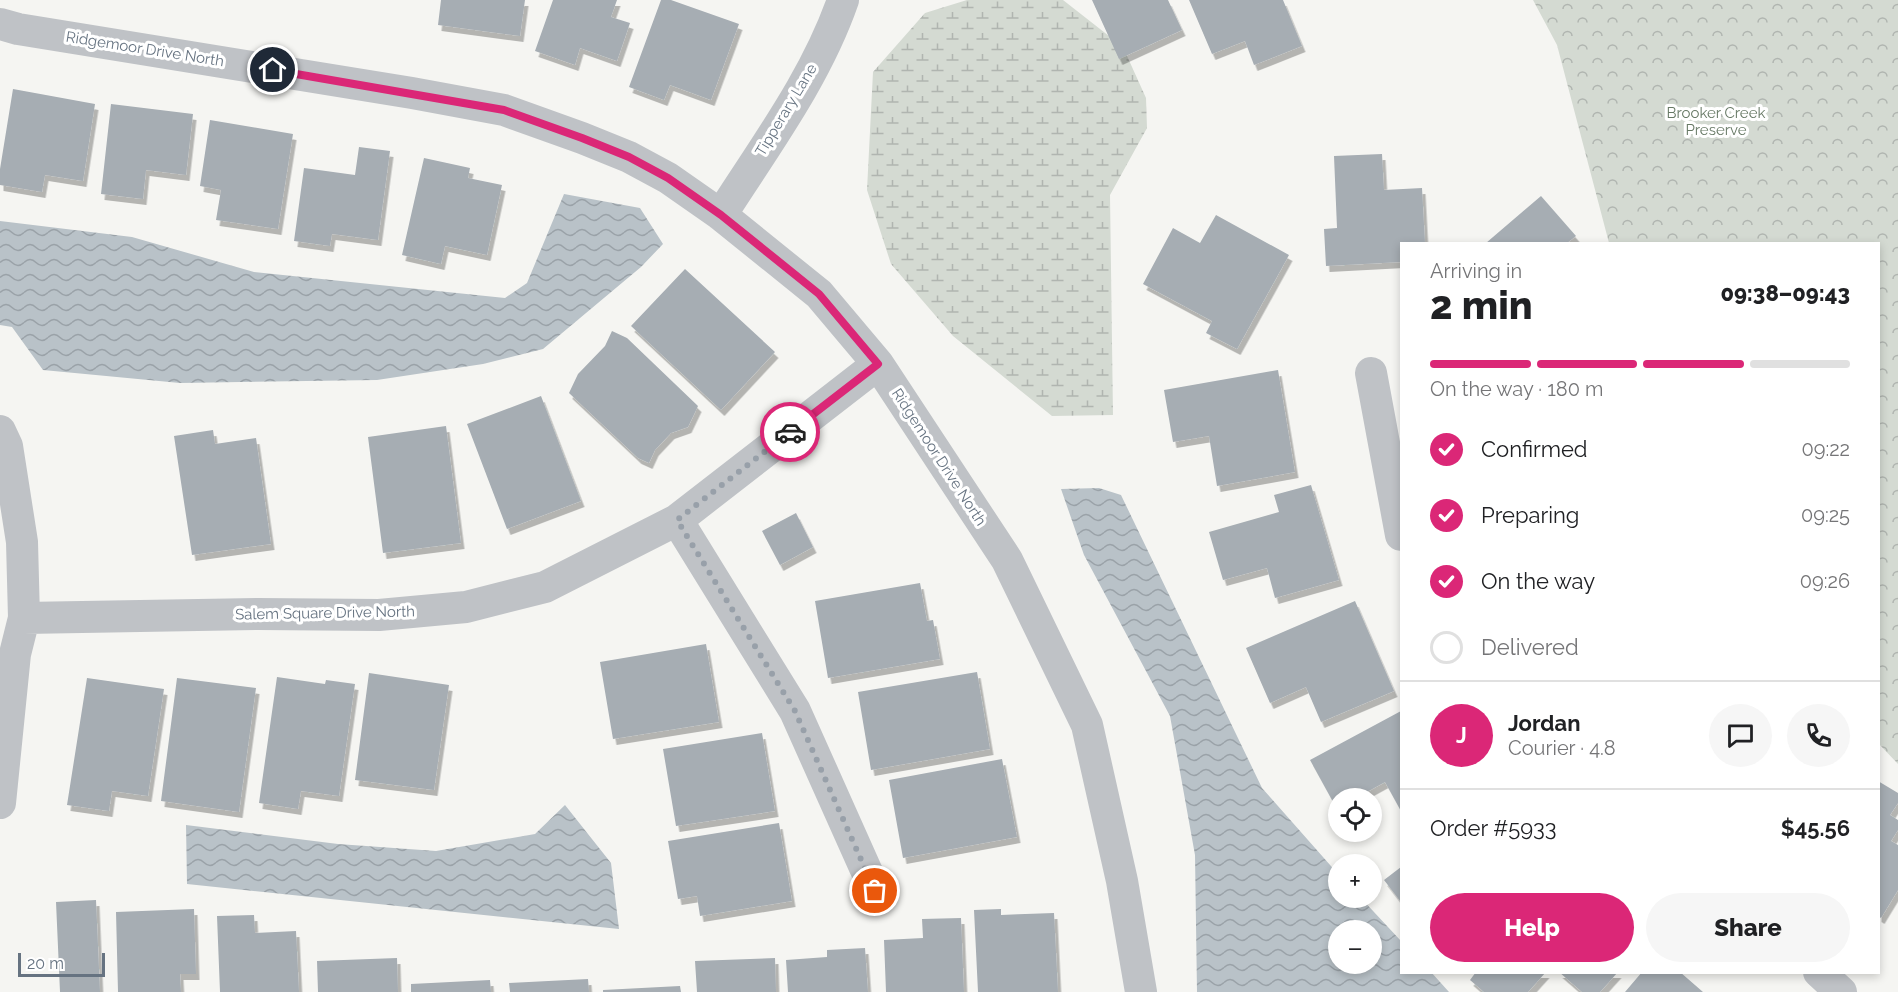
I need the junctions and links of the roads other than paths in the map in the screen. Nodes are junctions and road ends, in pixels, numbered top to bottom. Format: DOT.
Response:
graph roads {
  1 [pos="843,0"];
  2 [pos="0,24"];
  3 [pos="721,215"];
  4 [pos="878,364"];
  5 [pos="1371,373"];
  6 [pos="0,431"];
  7 [pos="677,520"];
  8 [pos="1400,530"];
  9 [pos="24,618"];
  10 [pos="0,803"];
  11 [pos="875,891"];
  12 [pos="1821,974"];
  13 [pos="1141,992"];
  14 [pos="1841,992"];
  1 -- 3 [label="street, Tipperary Lane"];
  2 -- 3 [label="street, Ridgemoor Drive North"];
  3 -- 4 [label="street, Ridgemoor Drive North"];
  4 -- 7 [label="street, Salem Square Drive North"];
  4 -- 13 [label="street, Ridgemoor Drive North"];
  5 -- 8 [label="street"];
  6 -- 9 [label="street"];
  7 -- 9 [label="street, Salem Square Drive North"];
  7 -- 11 [label="street"];
  9 -- 10 [label="street"];
  12 -- 14 [label="street"];
}
